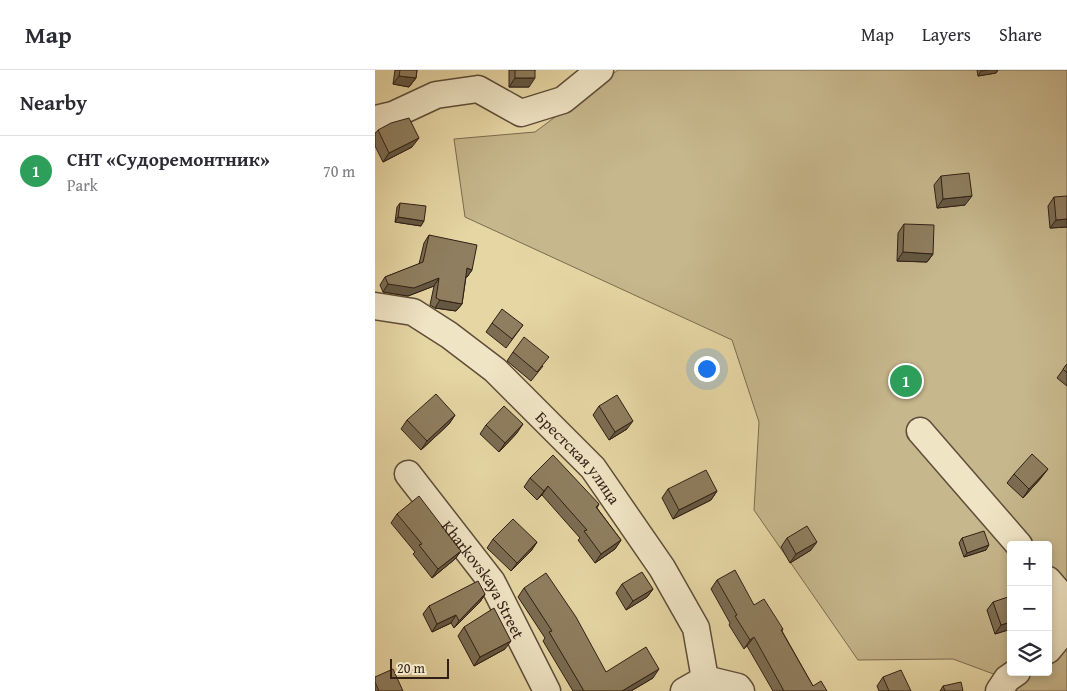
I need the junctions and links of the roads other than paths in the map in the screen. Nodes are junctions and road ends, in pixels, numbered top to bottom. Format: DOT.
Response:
graph roads {
  1 [pos="600,70"];
  2 [pos="375,119"];
  3 [pos="375,306"];
  4 [pos="920,431"];
  5 [pos="408,474"];
  6 [pos="1016,541"];
  7 [pos="1052,585"];
  8 [pos="1052,645"];
  9 [pos="1011,676"];
  10 [pos="695,685"];
  11 [pos="739,689"];
  12 [pos="547,691"];
  13 [pos="999,691"];
  1 -- 2 [label="street"];
  3 -- 10 [label="street, Брестская улица"];
  4 -- 6 [label="street"];
  5 -- 12 [label="street, Kharkovskaya Street"];
  7 -- 8 [label="street"];
  9 -- 13 [label="street"];
  10 -- 11 [label="street"];
}
